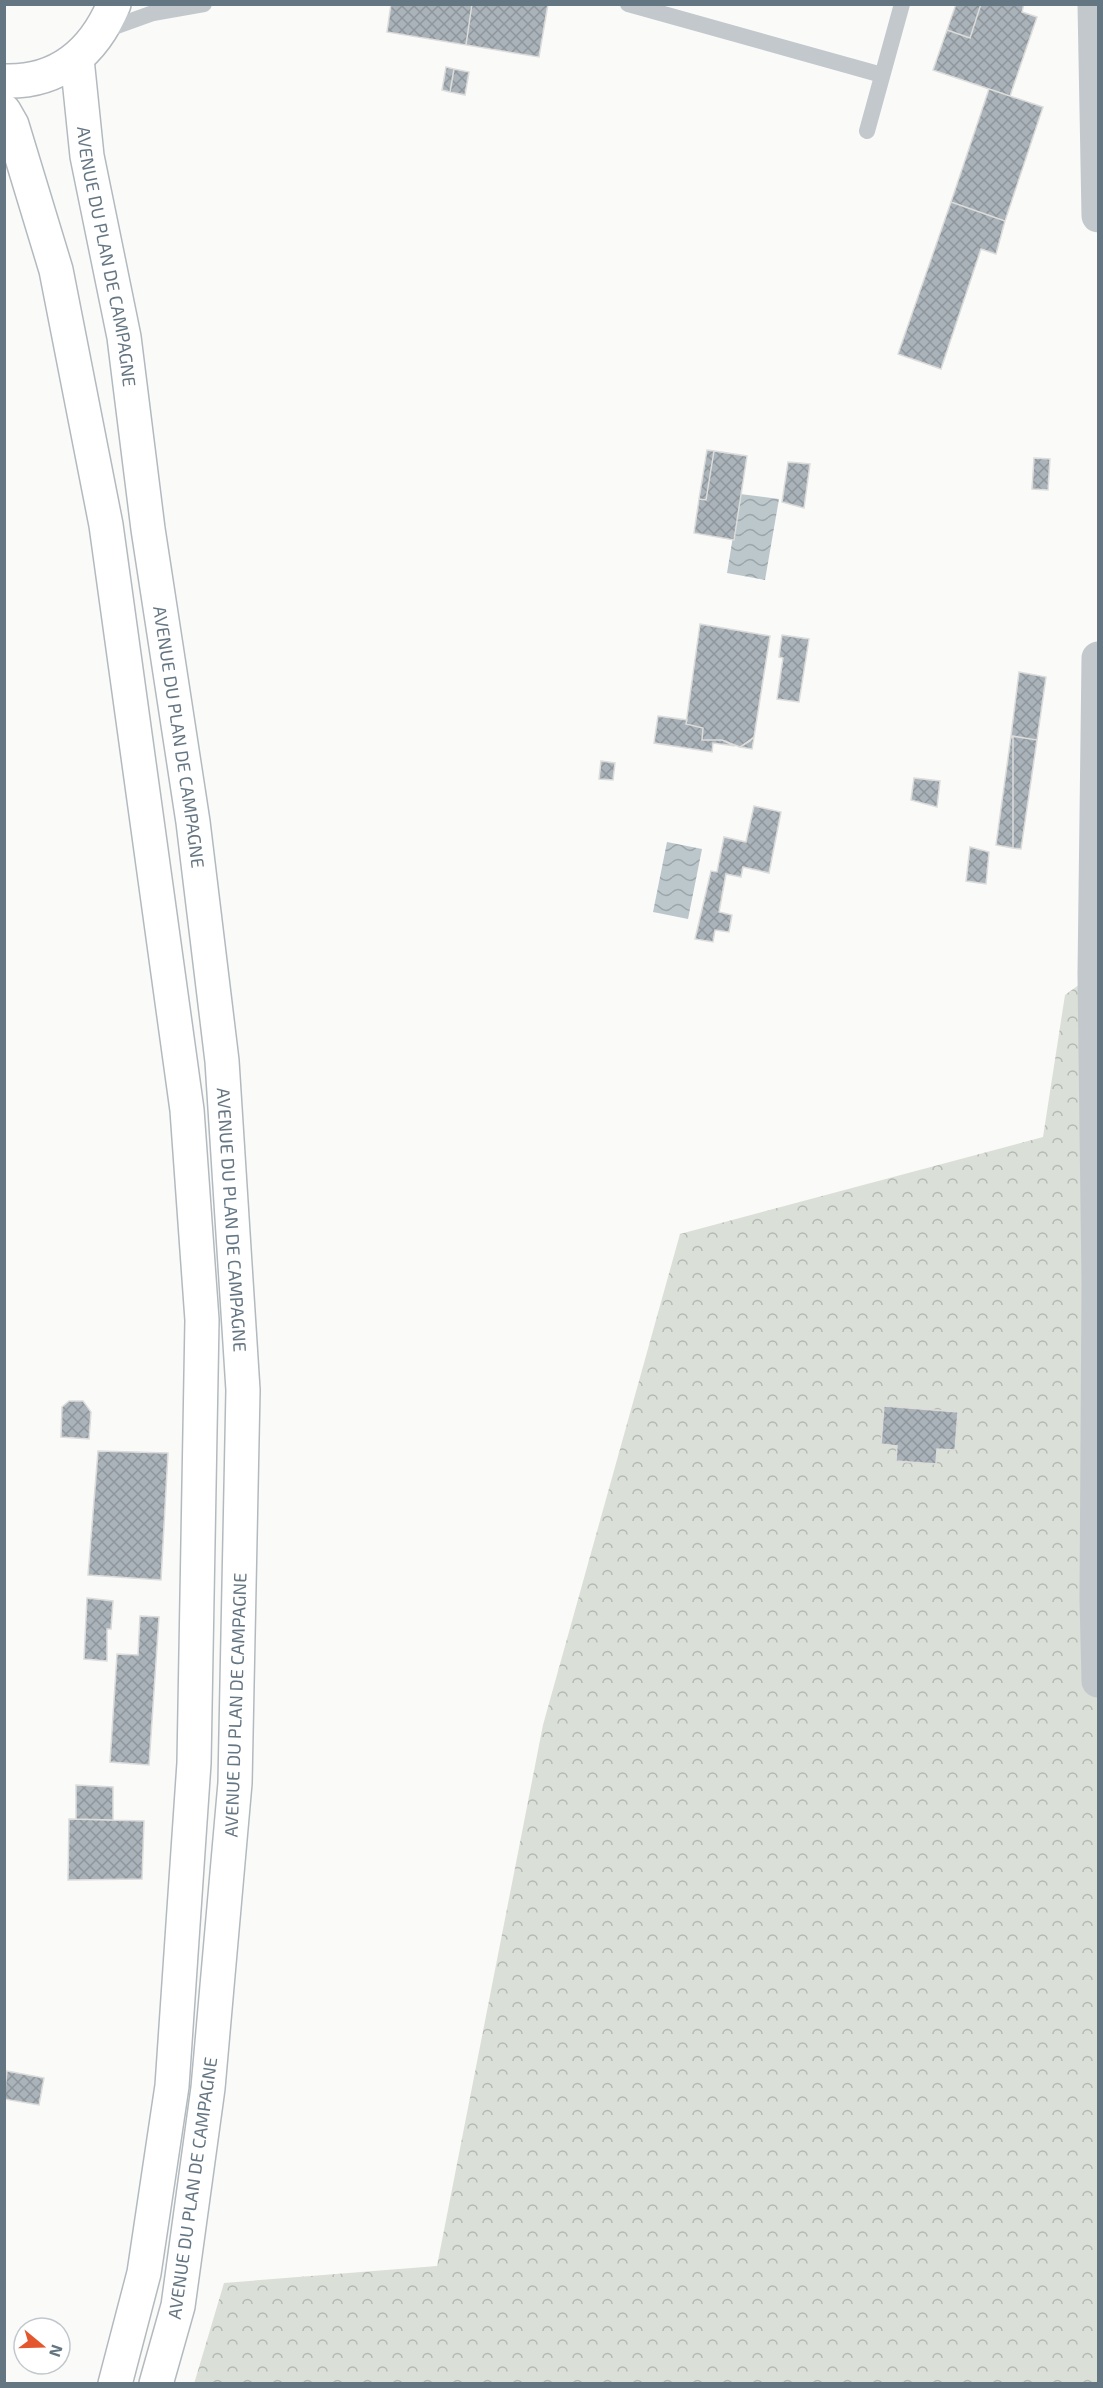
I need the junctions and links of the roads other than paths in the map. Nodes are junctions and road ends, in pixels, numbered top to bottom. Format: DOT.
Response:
graph roads {
  1 [pos="204,4"];
  2 [pos="628,4"];
  3 [pos="902,4"];
  4 [pos="1094,4"];
  5 [pos="108,18"];
  6 [pos="77,59"];
  7 [pos="882,75"];
  8 [pos="4,81"];
  9 [pos="4,111"];
  10 [pos="867,131"];
  11 [pos="1098,216"];
  12 [pos="1098,658"];
  13 [pos="1098,1681"];
  14 [pos="115,2384"];
  15 [pos="156,2384"];
  1 -- 5 [label="lane"];
  2 -- 7 [label="lane"];
  3 -- 7 [label="lane"];
  4 -- 11 [label="street"];
  5 -- 6 [label="main road"];
  6 -- 8 [label="main road"];
  6 -- 15 [label="main road, AVENUE DU PLAN DE CAMPAGNE"];
  7 -- 10 [label="lane"];
  9 -- 14 [label="main road, AVENUE DU PLAN DE CAMPAGNE"];
  12 -- 13 [label="street"];
}
